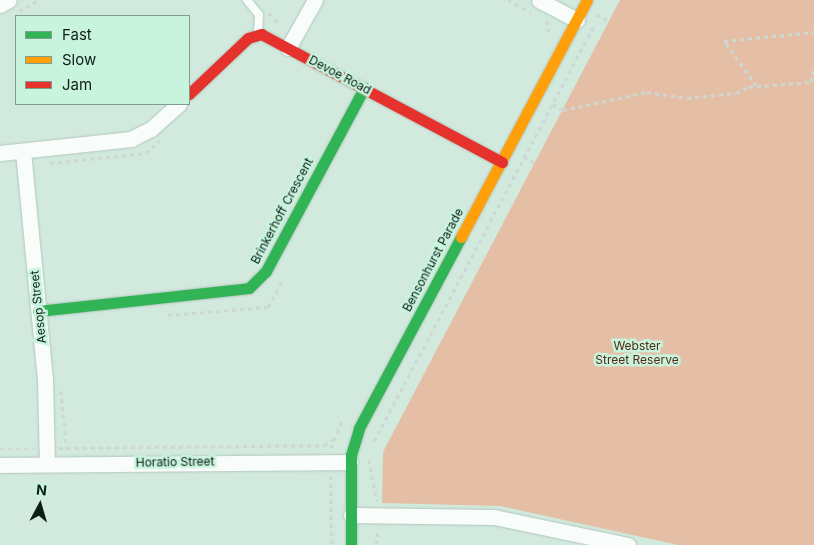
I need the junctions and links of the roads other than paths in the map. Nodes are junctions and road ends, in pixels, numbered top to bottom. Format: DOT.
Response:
graph roads {
  1 [pos="9,0"];
  2 [pos="247,0"];
  3 [pos="315,0"];
  4 [pos="539,0"];
  5 [pos="587,0"];
  6 [pos="0,5"];
  7 [pos="577,20"];
  8 [pos="258,34"];
  9 [pos="288,48"];
  10 [pos="364,88"];
  11 [pos="190,93"];
  12 [pos="177,105"];
  13 [pos="22,150"];
  14 [pos="0,153"];
  15 [pos="502,162"];
  16 [pos="38,311"];
  17 [pos="350,462"];
  18 [pos="47,464"];
  19 [pos="0,465"];
  20 [pos="351,515"];
  21 [pos="351,545"];
  22 [pos="628,545"];
  1 -- 6 [label="street"];
  2 -- 8 [label="lane"];
  3 -- 9 [label="street"];
  4 -- 7 [label="street"];
  5 -- 7 [label="street, Bensonhurst Parade"];
  7 -- 15 [label="street, Bensonhurst Parade"];
  8 -- 9 [label="street, Devoe Road"];
  8 -- 11 [label="street"];
  9 -- 10 [label="street, Devoe Road"];
  10 -- 15 [label="street, Devoe Road"];
  10 -- 16 [label="street, Brinkerhoff Crescent"];
  12 -- 13 [label="street"];
  13 -- 14 [label="street"];
  13 -- 16 [label="street, Aesop Street"];
  15 -- 17 [label="street, Bensonhurst Parade"];
  16 -- 18 [label="street, Aesop Street"];
  17 -- 18 [label="street, Horatio Street"];
  17 -- 20 [label="street, Bensonhurst Parade"];
  18 -- 19 [label="street, Horatio Street"];
  20 -- 21 [label="street, Bensonhurst Parade"];
  20 -- 22 [label="street"];
}
